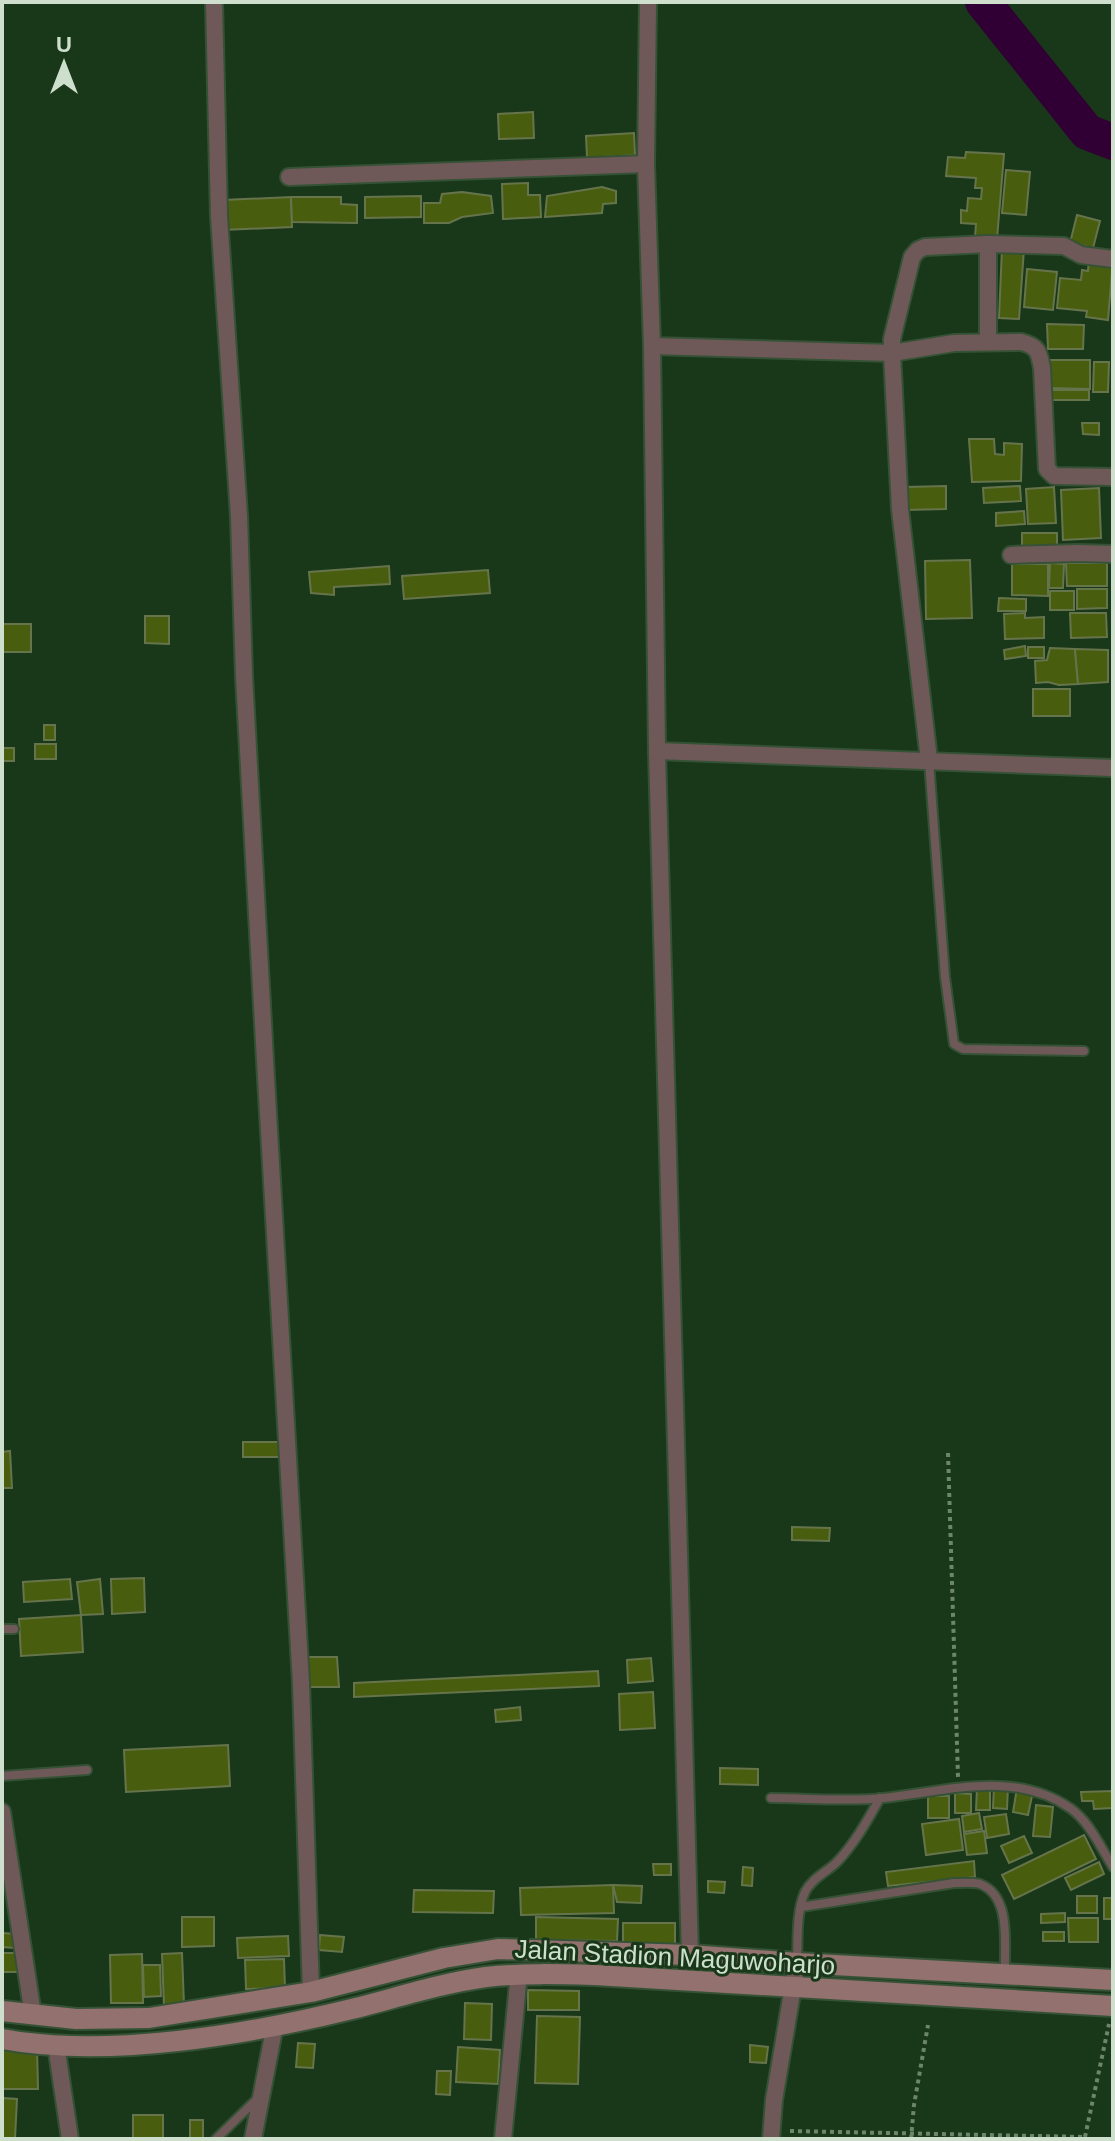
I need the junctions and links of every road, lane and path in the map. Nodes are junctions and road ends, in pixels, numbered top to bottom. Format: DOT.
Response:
graph roads {
  1 [pos="214,2"];
  2 [pos="648,2"];
  3 [pos="646,164"];
  4 [pos="289,177"];
  5 [pos="988,244"];
  6 [pos="1113,259"];
  7 [pos="988,342"];
  8 [pos="652,346"];
  9 [pos="892,353"];
  10 [pos="1113,477"];
  11 [pos="1113,554"];
  12 [pos="1011,555"];
  13 [pos="657,751"];
  14 [pos="929,760"];
  15 [pos="1113,768"];
  16 [pos="1084,1051"];
  17 [pos="948,1453"];
  18 [pos="2,1629"];
  19 [pos="14,1629"];
  20 [pos="87,1770"];
  21 [pos="2,1776"];
  22 [pos="958,1787"];
  23 [pos="771,1798"];
  24 [pos="880,1798"];
  25 [pos="2,1812"];
  26 [pos="1113,1867"];
  27 [pos="6,1868"];
  28 [pos="801,1907"];
  29 [pos="690,1955"];
  30 [pos="797,1963"];
  31 [pos="519,1973"];
  32 [pos="1005,1975"];
  33 [pos="1113,1980"];
  34 [pos="794,1987"];
  35 [pos="311,1992"];
  36 [pos="1113,2006"];
  37 [pos="2,2011"];
  38 [pos="33,2015"];
  39 [pos="149,2018"];
  40 [pos="275,2025"];
  41 [pos="928,2025"];
  42 [pos="2,2039"];
  43 [pos="149,2043"];
  44 [pos="56,2045"];
  45 [pos="262,2094"];
  46 [pos="771,2135"];
  47 [pos="912,2136"];
  48 [pos="1084,2138"];
  49 [pos="70,2139"];
  50 [pos="216,2139"];
  51 [pos="253,2139"];
  52 [pos="503,2139"];
  1 -- 35 [label="street"];
  2 -- 3 [label="street"];
  3 -- 4 [label="street"];
  3 -- 8 [label="street"];
  5 -- 6 [label="street"];
  5 -- 7 [label="street"];
  5 -- 9 [label="street"];
  7 -- 9 [label="street"];
  7 -- 10 [label="street"];
  8 -- 9 [label="street"];
  8 -- 13 [label="street"];
  9 -- 14 [label="street"];
  11 -- 12 [label="street"];
  13 -- 14 [label="street"];
  13 -- 29 [label="street"];
  14 -- 15 [label="street"];
  14 -- 16 [label="lane"];
  17 -- 22 [label="path"];
  18 -- 19 [label="lane"];
  20 -- 21 [label="lane"];
  22 -- 24 [label="lane"];
  22 -- 26 [label="lane"];
  23 -- 24 [label="lane"];
  24 -- 28 [label="lane"];
  25 -- 27 [label="street"];
  27 -- 38 [label="street"];
  28 -- 30 [label="lane"];
  28 -- 32 [label="lane"];
  29 -- 30 [label="main road, Jalan Stadion Maguwoharjo"];
  29 -- 35 [label="main road, Jalan Stadion Maguwoharjo"];
  30 -- 32 [label="main road, Jalan Stadion Maguwoharjo"];
  30 -- 34 [label="street"];
  31 -- 34 [label="main road, Jalan Stadion Maguwoharjo"];
  31 -- 40 [label="main road, Jalan Stadion Maguwoharjo"];
  31 -- 52 [label="street"];
  32 -- 33 [label="main road, Jalan Stadion Maguwoharjo"];
  34 -- 36 [label="main road, Jalan Stadion Maguwoharjo"];
  34 -- 46 [label="street"];
  35 -- 39 [label="main road, Jalan Stadion Maguwoharjo"];
  36 -- 48 [label="path"];
  37 -- 38 [label="main road, Jalan Stadion Maguwoharjo"];
  38 -- 39 [label="main road, Jalan Stadion Maguwoharjo"];
  39 -- 43 [label="main road"];
  40 -- 43 [label="main road, Jalan Stadion Maguwoharjo"];
  40 -- 45 [label="street"];
  41 -- 47 [label="path"];
  42 -- 44 [label="main road, Jalan Stadion Maguwoharjo"];
  43 -- 44 [label="main road, Jalan Stadion Maguwoharjo"];
  44 -- 49 [label="street"];
  45 -- 50 [label="lane"];
  45 -- 51 [label="street"];
  46 -- 47 [label="path"];
  47 -- 48 [label="path"];
}
